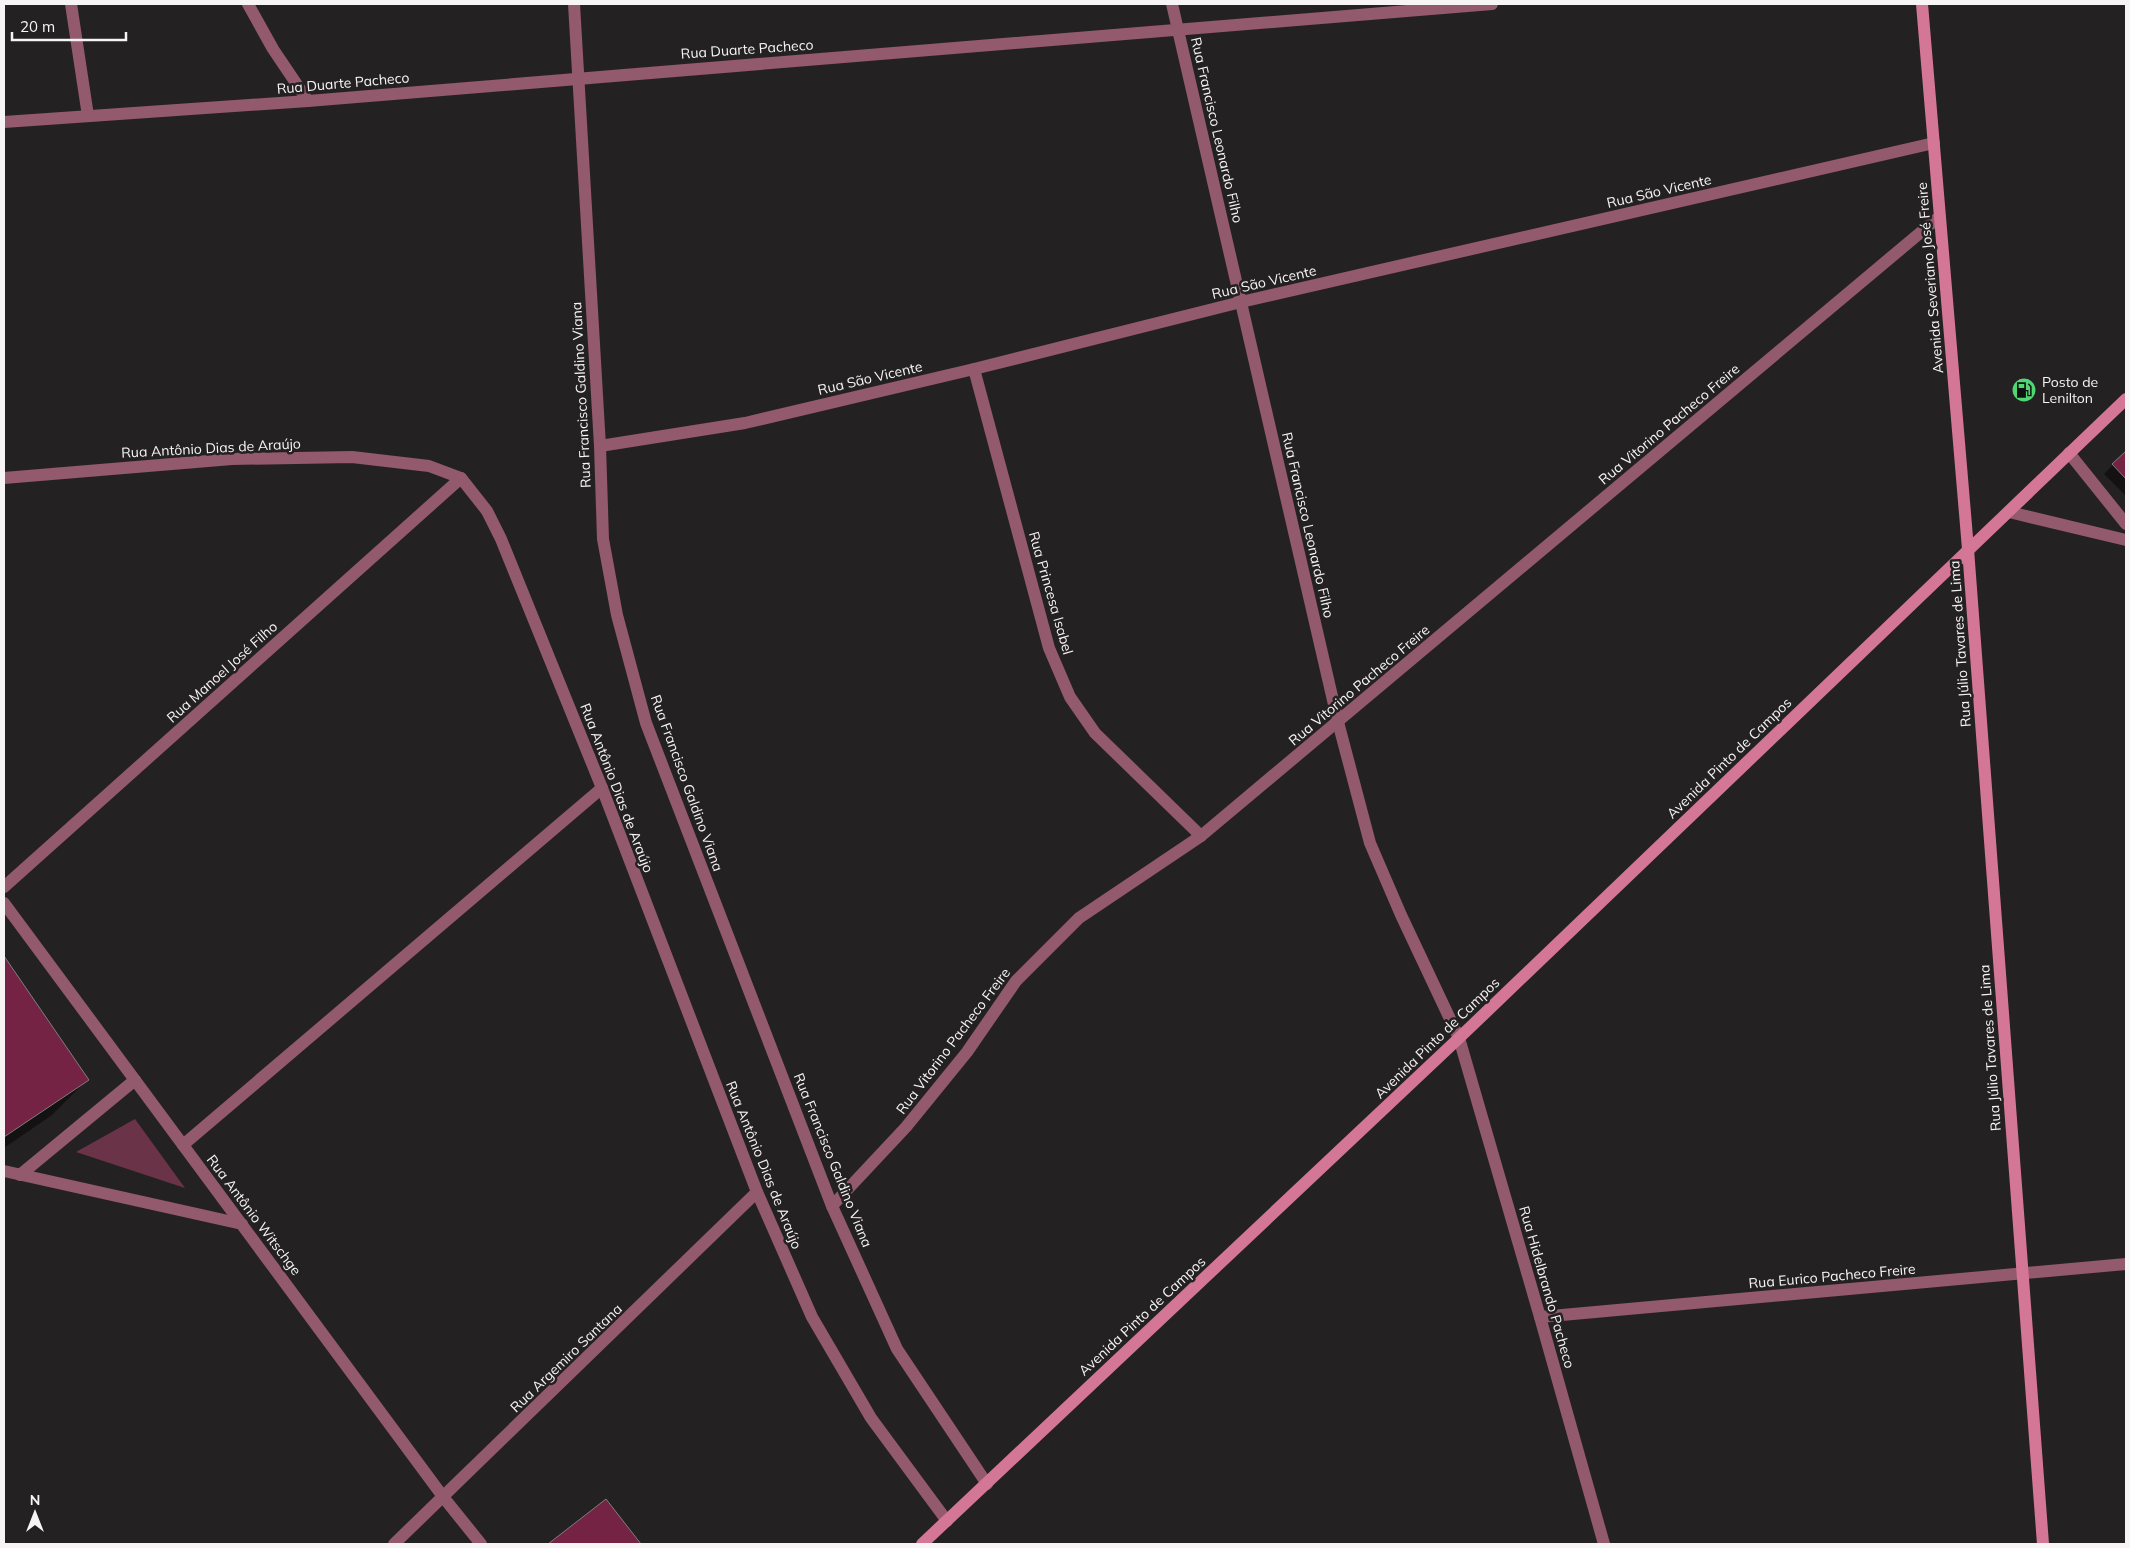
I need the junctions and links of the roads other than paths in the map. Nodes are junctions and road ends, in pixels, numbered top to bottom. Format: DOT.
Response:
graph roads {
  1 [pos="71,4"];
  2 [pos="248,4"];
  3 [pos="574,4"];
  4 [pos="1172,4"];
  5 [pos="1492,4"];
  6 [pos="1922,4"];
  7 [pos="1178,31"];
  8 [pos="577,78"];
  9 [pos="308,101"];
  10 [pos="88,116"];
  11 [pos="4,122"];
  12 [pos="1934,143"];
  13 [pos="1939,217"];
  14 [pos="1241,302"];
  15 [pos="974,369"];
  16 [pos="2126,399"];
  17 [pos="600,446"];
  18 [pos="2069,453"];
  19 [pos="4,478"];
  20 [pos="461,478"];
  21 [pos="2009,512"];
  22 [pos="2126,524"];
  23 [pos="2126,540"];
  24 [pos="1968,549"];
  25 [pos="1338,722"];
  26 [pos="602,788"];
  27 [pos="1200,836"];
  28 [pos="4,887"];
  29 [pos="4,903"];
  30 [pos="1459,1038"];
  31 [pos="135,1080"];
  32 [pos="183,1145"];
  33 [pos="4,1171"];
  34 [pos="20,1174"];
  35 [pos="757,1192"];
  36 [pos="832,1206"];
  37 [pos="242,1224"];
  38 [pos="2126,1264"];
  39 [pos="2022,1273"];
  40 [pos="1540,1318"];
  41 [pos="987,1484"];
  42 [pos="444,1498"];
  43 [pos="947,1521"];
  44 [pos="394,1544"];
  45 [pos="481,1544"];
  46 [pos="922,1544"];
  47 [pos="1604,1544"];
  48 [pos="2043,1544"];
  1 -- 10 [label="street"];
  2 -- 9 [label="street"];
  3 -- 8 [label="street, Rua Francisco Galdino Viana"];
  4 -- 7 [label="street, Rua Francisco Leonardo Filho"];
  5 -- 7 [label="street, Rua Duarte Pacheco"];
  6 -- 12 [label="street, Avenida Severiano José Freire"];
  7 -- 8 [label="street, Rua Duarte Pacheco"];
  7 -- 14 [label="street, Rua Francisco Leonardo Filho"];
  8 -- 9 [label="street, Rua Duarte Pacheco"];
  8 -- 17 [label="street, Rua Francisco Galdino Viana"];
  9 -- 10 [label="street, Rua Duarte Pacheco"];
  10 -- 11 [label="street, Rua Duarte Pacheco"];
  12 -- 13 [label="street, Avenida Severiano José Freire"];
  12 -- 14 [label="street, Rua São Vicente"];
  13 -- 24 [label="street, Avenida Severiano José Freire"];
  13 -- 25 [label="street, Rua Vitorino Pacheco Freire"];
  14 -- 15 [label="street, Rua São Vicente"];
  14 -- 25 [label="street, Rua Francisco Leonardo Filho"];
  15 -- 17 [label="street, Rua São Vicente"];
  15 -- 27 [label="street, Rua Princesa Isabel"];
  16 -- 18 [label="street, Avenida Pinto de Campos"];
  17 -- 36 [label="street, Rua Francisco Galdino Viana"];
  18 -- 21 [label="street, Avenida Pinto de Campos"];
  18 -- 22 [label="street"];
  19 -- 20 [label="street, Rua Antônio Dias de Araújo"];
  20 -- 26 [label="street, Rua Antônio Dias de Araújo"];
  20 -- 28 [label="street, Rua Manoel José Filho"];
  21 -- 23 [label="street"];
  21 -- 24 [label="street, Avenida Pinto de Campos"];
  24 -- 30 [label="street, Avenida Pinto de Campos"];
  24 -- 39 [label="street, Rua Júlio Tavares de Lima"];
  25 -- 27 [label="street, Rua Vitorino Pacheco Freire"];
  25 -- 30 [label="street, Rua Francisco Leonardo Filho"];
  26 -- 32 [label="street"];
  26 -- 35 [label="street, Rua Antônio Dias de Araújo"];
  27 -- 36 [label="street, Rua Vitorino Pacheco Freire"];
  29 -- 31 [label="street, Rua Antônio Witschge"];
  30 -- 40 [label="street, Rua Hidelbrando Pacheco"];
  30 -- 41 [label="street, Avenida Pinto de Campos"];
  31 -- 32 [label="street, Rua Antônio Witschge"];
  31 -- 34 [label="street"];
  32 -- 37 [label="street, Rua Antônio Witschge"];
  33 -- 34 [label="street"];
  34 -- 37 [label="street"];
  35 -- 42 [label="street, Rua Argemiro Santana"];
  35 -- 43 [label="street, Rua Antônio Dias de Araújo"];
  36 -- 41 [label="street, Rua Francisco Galdino Viana"];
  37 -- 42 [label="street, Rua Antônio Witschge"];
  38 -- 39 [label="street, Rua Eurico Pacheco Freire"];
  39 -- 40 [label="street, Rua Eurico Pacheco Freire"];
  39 -- 48 [label="street, Rua Júlio Tavares de Lima"];
  40 -- 47 [label="street, Rua Hidelbrando Pacheco"];
  41 -- 43 [label="street, Avenida Pinto de Campos"];
  42 -- 44 [label="street, Rua Argemiro Santana"];
  42 -- 45 [label="street, Rua Antônio Witschge"];
  43 -- 46 [label="street, Avenida Pinto de Campos"];
}
